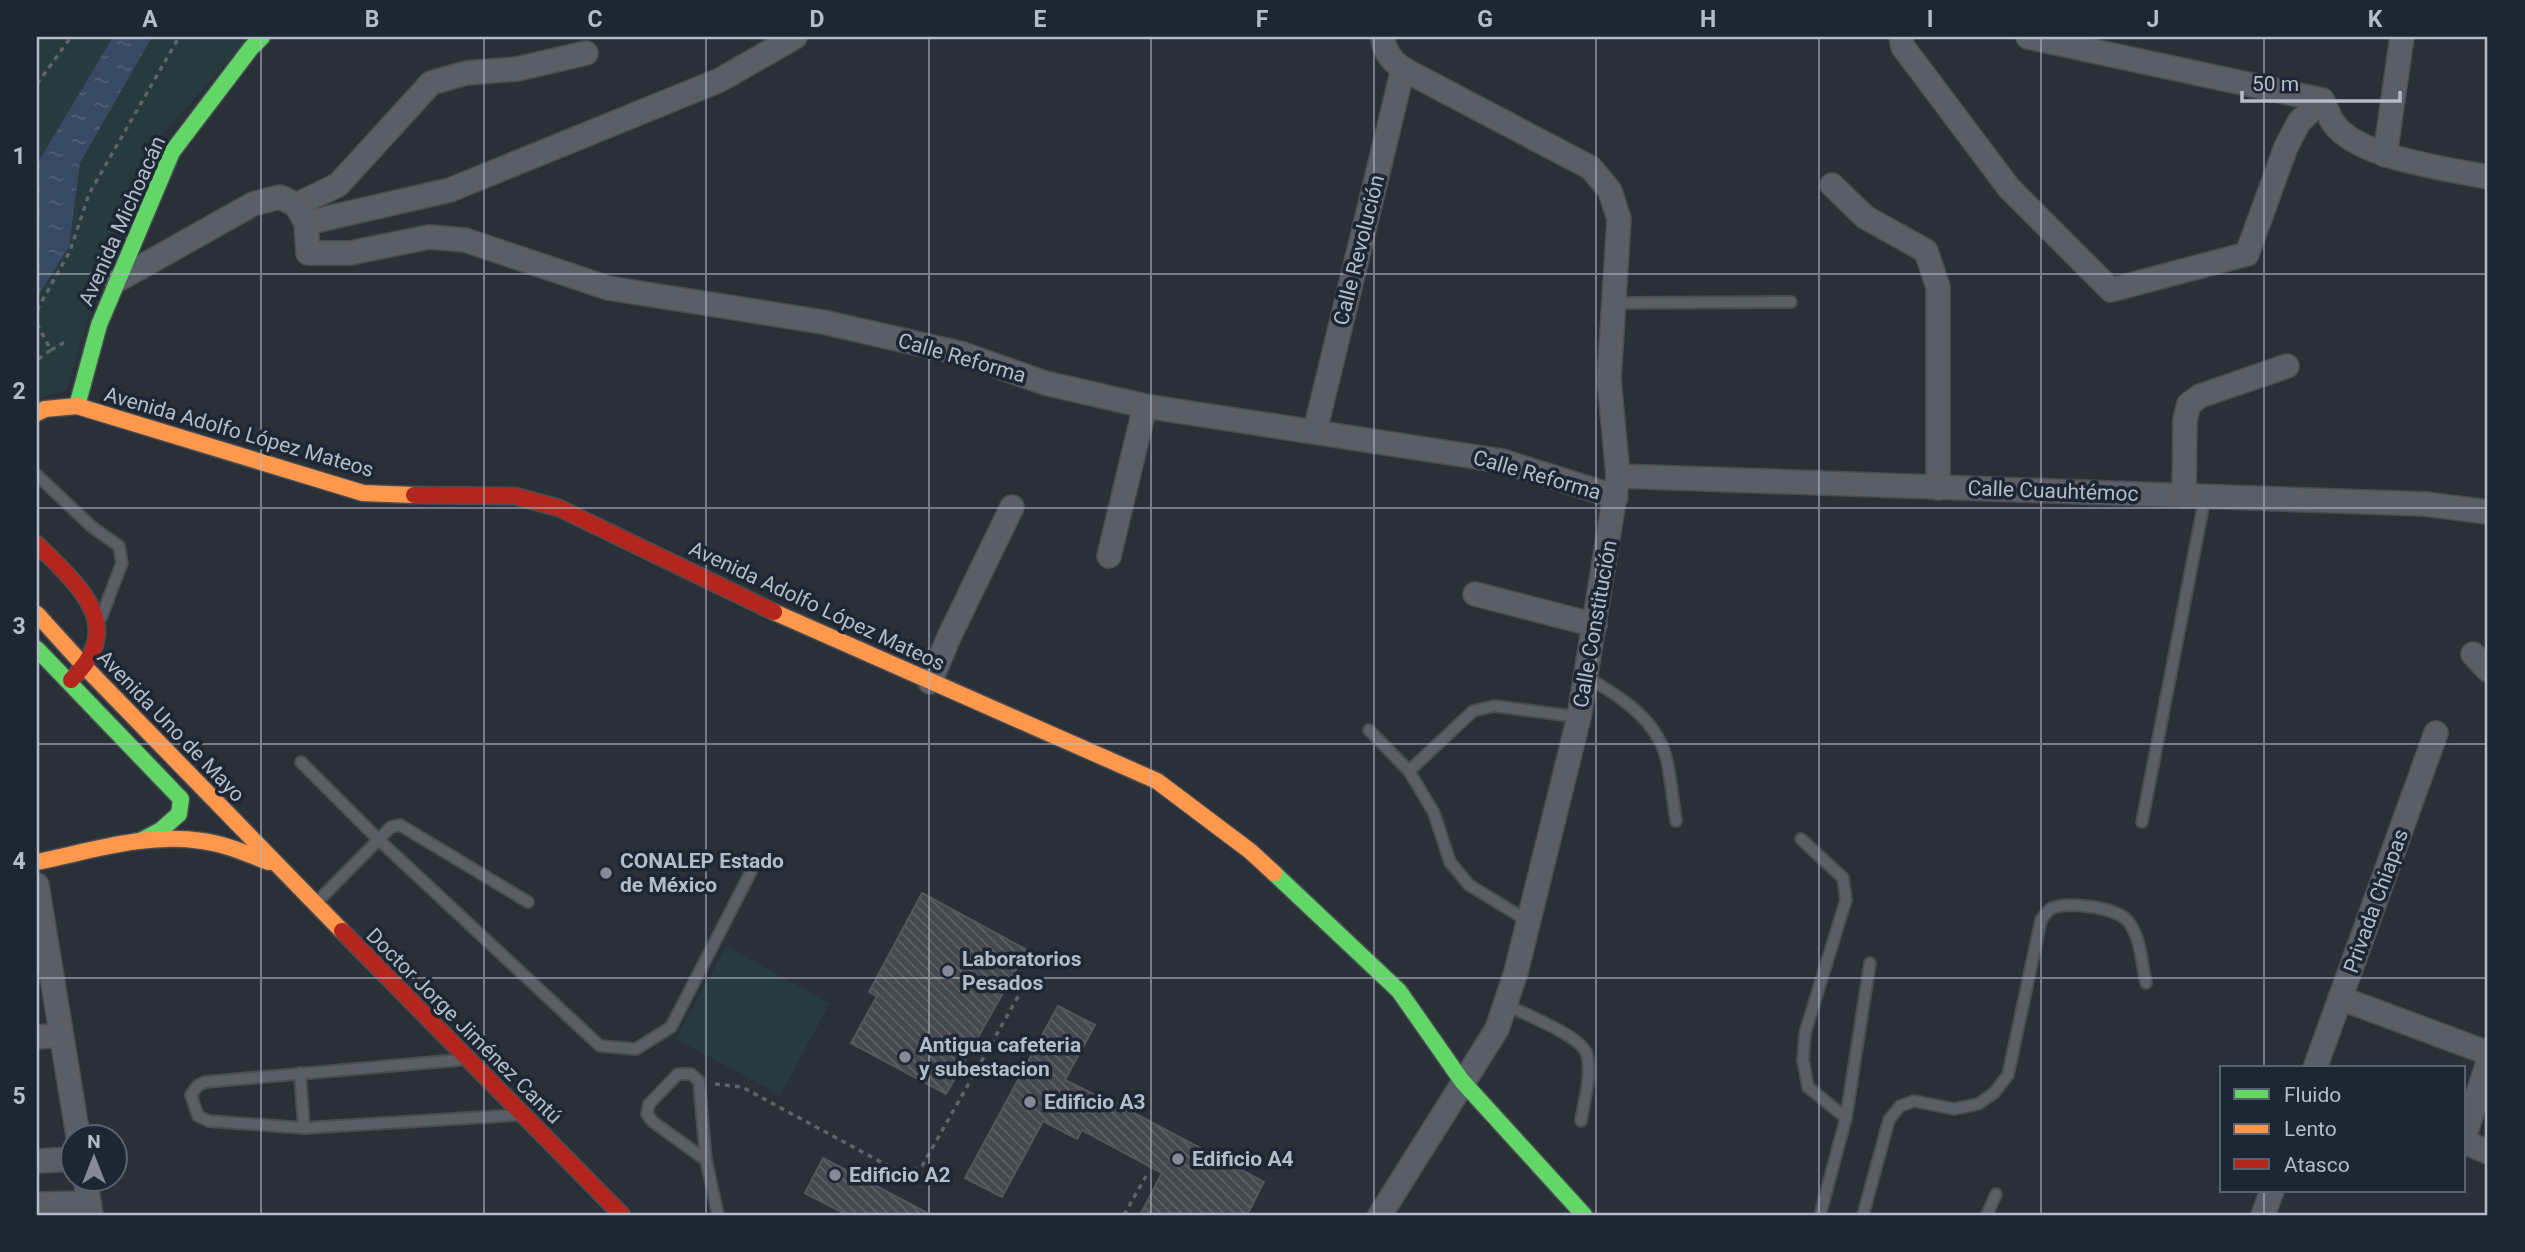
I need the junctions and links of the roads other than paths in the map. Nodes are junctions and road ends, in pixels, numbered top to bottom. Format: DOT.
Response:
graph roads {
  1 [pos="262,37"];
  2 [pos="794,37"];
  3 [pos="1384,37"];
  4 [pos="1901,37"];
  5 [pos="2028,37"];
  6 [pos="2402,37"];
  7 [pos="586,53"];
  8 [pos="1403,69"];
  9 [pos="2322,100"];
  10 [pos="2385,155"];
  11 [pos="2488,177"];
  12 [pos="1832,185"];
  13 [pos="301,214"];
  14 [pos="116,281"];
  15 [pos="1791,302"];
  16 [pos="1614,303"];
  17 [pos="2287,366"];
  18 [pos="77,406"];
  19 [pos="1145,406"];
  20 [pos="37,413"];
  21 [pos="1315,431"];
  22 [pos="37,475"];
  23 [pos="1617,487"];
  24 [pos="1938,488"];
  25 [pos="2194,496"];
  26 [pos="1012,508"];
  27 [pos="2488,512"];
  28 [pos="37,544"];
  29 [pos="1109,556"];
  30 [pos="1475,594"];
  31 [pos="37,614"];
  32 [pos="1595,625"];
  33 [pos="97,631"];
  34 [pos="37,649"];
  35 [pos="85,667"];
  36 [pos="1586,677"];
  37 [pos="930,681"];
  38 [pos="68,682"];
  39 [pos="1579,717"];
  40 [pos="1369,730"];
  41 [pos="2436,733"];
  42 [pos="301,762"];
  43 [pos="1409,771"];
  44 [pos="1676,821"];
  45 [pos="2142,822"];
  46 [pos="379,839"];
  47 [pos="1801,839"];
  48 [pos="140,841"];
  49 [pos="757,860"];
  50 [pos="37,862"];
  51 [pos="277,865"];
  52 [pos="37,885"];
  53 [pos="528,902"];
  54 [pos="315,904"];
  55 [pos="1528,921"];
  56 [pos="1870,963"];
  57 [pos="2146,983"];
  58 [pos="2340,998"];
  59 [pos="1505,1004"];
  60 [pos="61,1035"];
  61 [pos="37,1037"];
  62 [pos="2488,1053"];
  63 [pos="468,1059"];
  64 [pos="2488,1062"];
  65 [pos="2316,1066"];
  66 [pos="300,1073"];
  67 [pos="1462,1081"];
  68 [pos="523,1115"];
  69 [pos="1846,1118"];
  70 [pos="1581,1121"];
  71 [pos="76,1122"];
  72 [pos="304,1128"];
  73 [pos="2466,1134"];
  74 [pos="2466,1141"];
  75 [pos="2488,1152"];
  76 [pos="60,1160"];
  77 [pos="706,1160"];
  78 [pos="37,1161"];
  79 [pos="2272,1192"];
  80 [pos="1996,1194"];
  81 [pos="37,1204"];
  82 [pos="90,1209"];
  83 [pos="622,1215"];
  84 [pos="718,1215"];
  85 [pos="1380,1215"];
  86 [pos="1584,1215"];
  87 [pos="1820,1215"];
  88 [pos="1863,1215"];
  89 [pos="1987,1215"];
  90 [pos="2263,1215"];
  1 -- 14 [label="street, Avenida Michoacán"];
  2 -- 13 [label="street"];
  3 -- 8 [label="street"];
  4 -- 9 [label="street"];
  5 -- 9 [label="street"];
  6 -- 10 [label="street"];
  7 -- 13 [label="street"];
  8 -- 16 [label="street, Calle Constitución"];
  8 -- 21 [label="street, Calle Revolución"];
  9 -- 10 [label="street"];
  10 -- 11 [label="street"];
  12 -- 24 [label="street"];
  13 -- 14 [label="street"];
  13 -- 19 [label="street, Calle Reforma"];
  14 -- 18 [label="street, Avenida Michoacán"];
  15 -- 16 [label="lane"];
  16 -- 23 [label="street, Calle Constitución"];
  17 -- 25 [label="street"];
  18 -- 20 [label="street, Avenida Adolfo López Mateos"];
  18 -- 37 [label="street, Avenida Adolfo López Mateos"];
  19 -- 21 [label="street, Calle Reforma"];
  19 -- 29 [label="street"];
  21 -- 23 [label="street, Calle Reforma"];
  22 -- 33 [label="lane"];
  23 -- 24 [label="street, Calle Cuauhtémoc"];
  23 -- 32 [label="street, Calle Constitución"];
  24 -- 25 [label="street, Calle Cuauhtémoc"];
  25 -- 27 [label="street, Calle Cuauhtémoc"];
  25 -- 45 [label="lane"];
  26 -- 37 [label="street"];
  28 -- 33 [label="street"];
  30 -- 32 [label="street"];
  31 -- 35 [label="street, Avenida Uno de Mayo"];
  32 -- 36 [label="street, Calle Constitución"];
  33 -- 35 [label="street"];
  34 -- 38 [label="street"];
  35 -- 38 [label="street"];
  35 -- 51 [label="street, Avenida Uno de Mayo"];
  36 -- 39 [label="street, Calle Constitución"];
  36 -- 44 [label="lane"];
  37 -- 67 [label="street, Avenida Adolfo López Mateos"];
  38 -- 48 [label="street"];
  39 -- 43 [label="lane"];
  39 -- 55 [label="street, Calle Constitución"];
  40 -- 43 [label="lane"];
  41 -- 58 [label="street, Privada Chiapas"];
  42 -- 46 [label="lane"];
  43 -- 55 [label="lane"];
  46 -- 49 [label="lane"];
  46 -- 53 [label="lane"];
  46 -- 54 [label="lane"];
  47 -- 69 [label="lane"];
  48 -- 50 [label="street"];
  48 -- 51 [label="street"];
  51 -- 54 [label="street, Doctor Jorge Jiménez Cantú"];
  52 -- 60 [label="street"];
  54 -- 63 [label="street, Doctor Jorge Jiménez Cantú"];
  55 -- 59 [label="street, Calle Constitución"];
  56 -- 69 [label="lane"];
  57 -- 88 [label="lane"];
  58 -- 62 [label="street"];
  58 -- 65 [label="street, Privada Chiapas"];
  59 -- 67 [label="street, Calle Constitución"];
  59 -- 70 [label="lane"];
  60 -- 61 [label="street"];
  60 -- 71 [label="street"];
  63 -- 66 [label="lane"];
  63 -- 68 [label="street, Doctor Jorge Jiménez Cantú"];
  64 -- 73 [label="street"];
  66 -- 72 [label="lane"];
  66 -- 72 [label="lane"];
  67 -- 85 [label="street, Calle Constitución"];
  67 -- 86 [label="street, Avenida Adolfo López Mateos"];
  68 -- 72 [label="lane"];
  68 -- 83 [label="street, Doctor Jorge Jiménez Cantú"];
  69 -- 87 [label="lane"];
  74 -- 75 [label="street"];
  76 -- 78 [label="street"];
  77 -- 77 [label="lane"];
  77 -- 84 [label="lane"];
  79 -- 90 [label="street"];
  80 -- 89 [label="lane"];
  81 -- 82 [label="street"];
}
